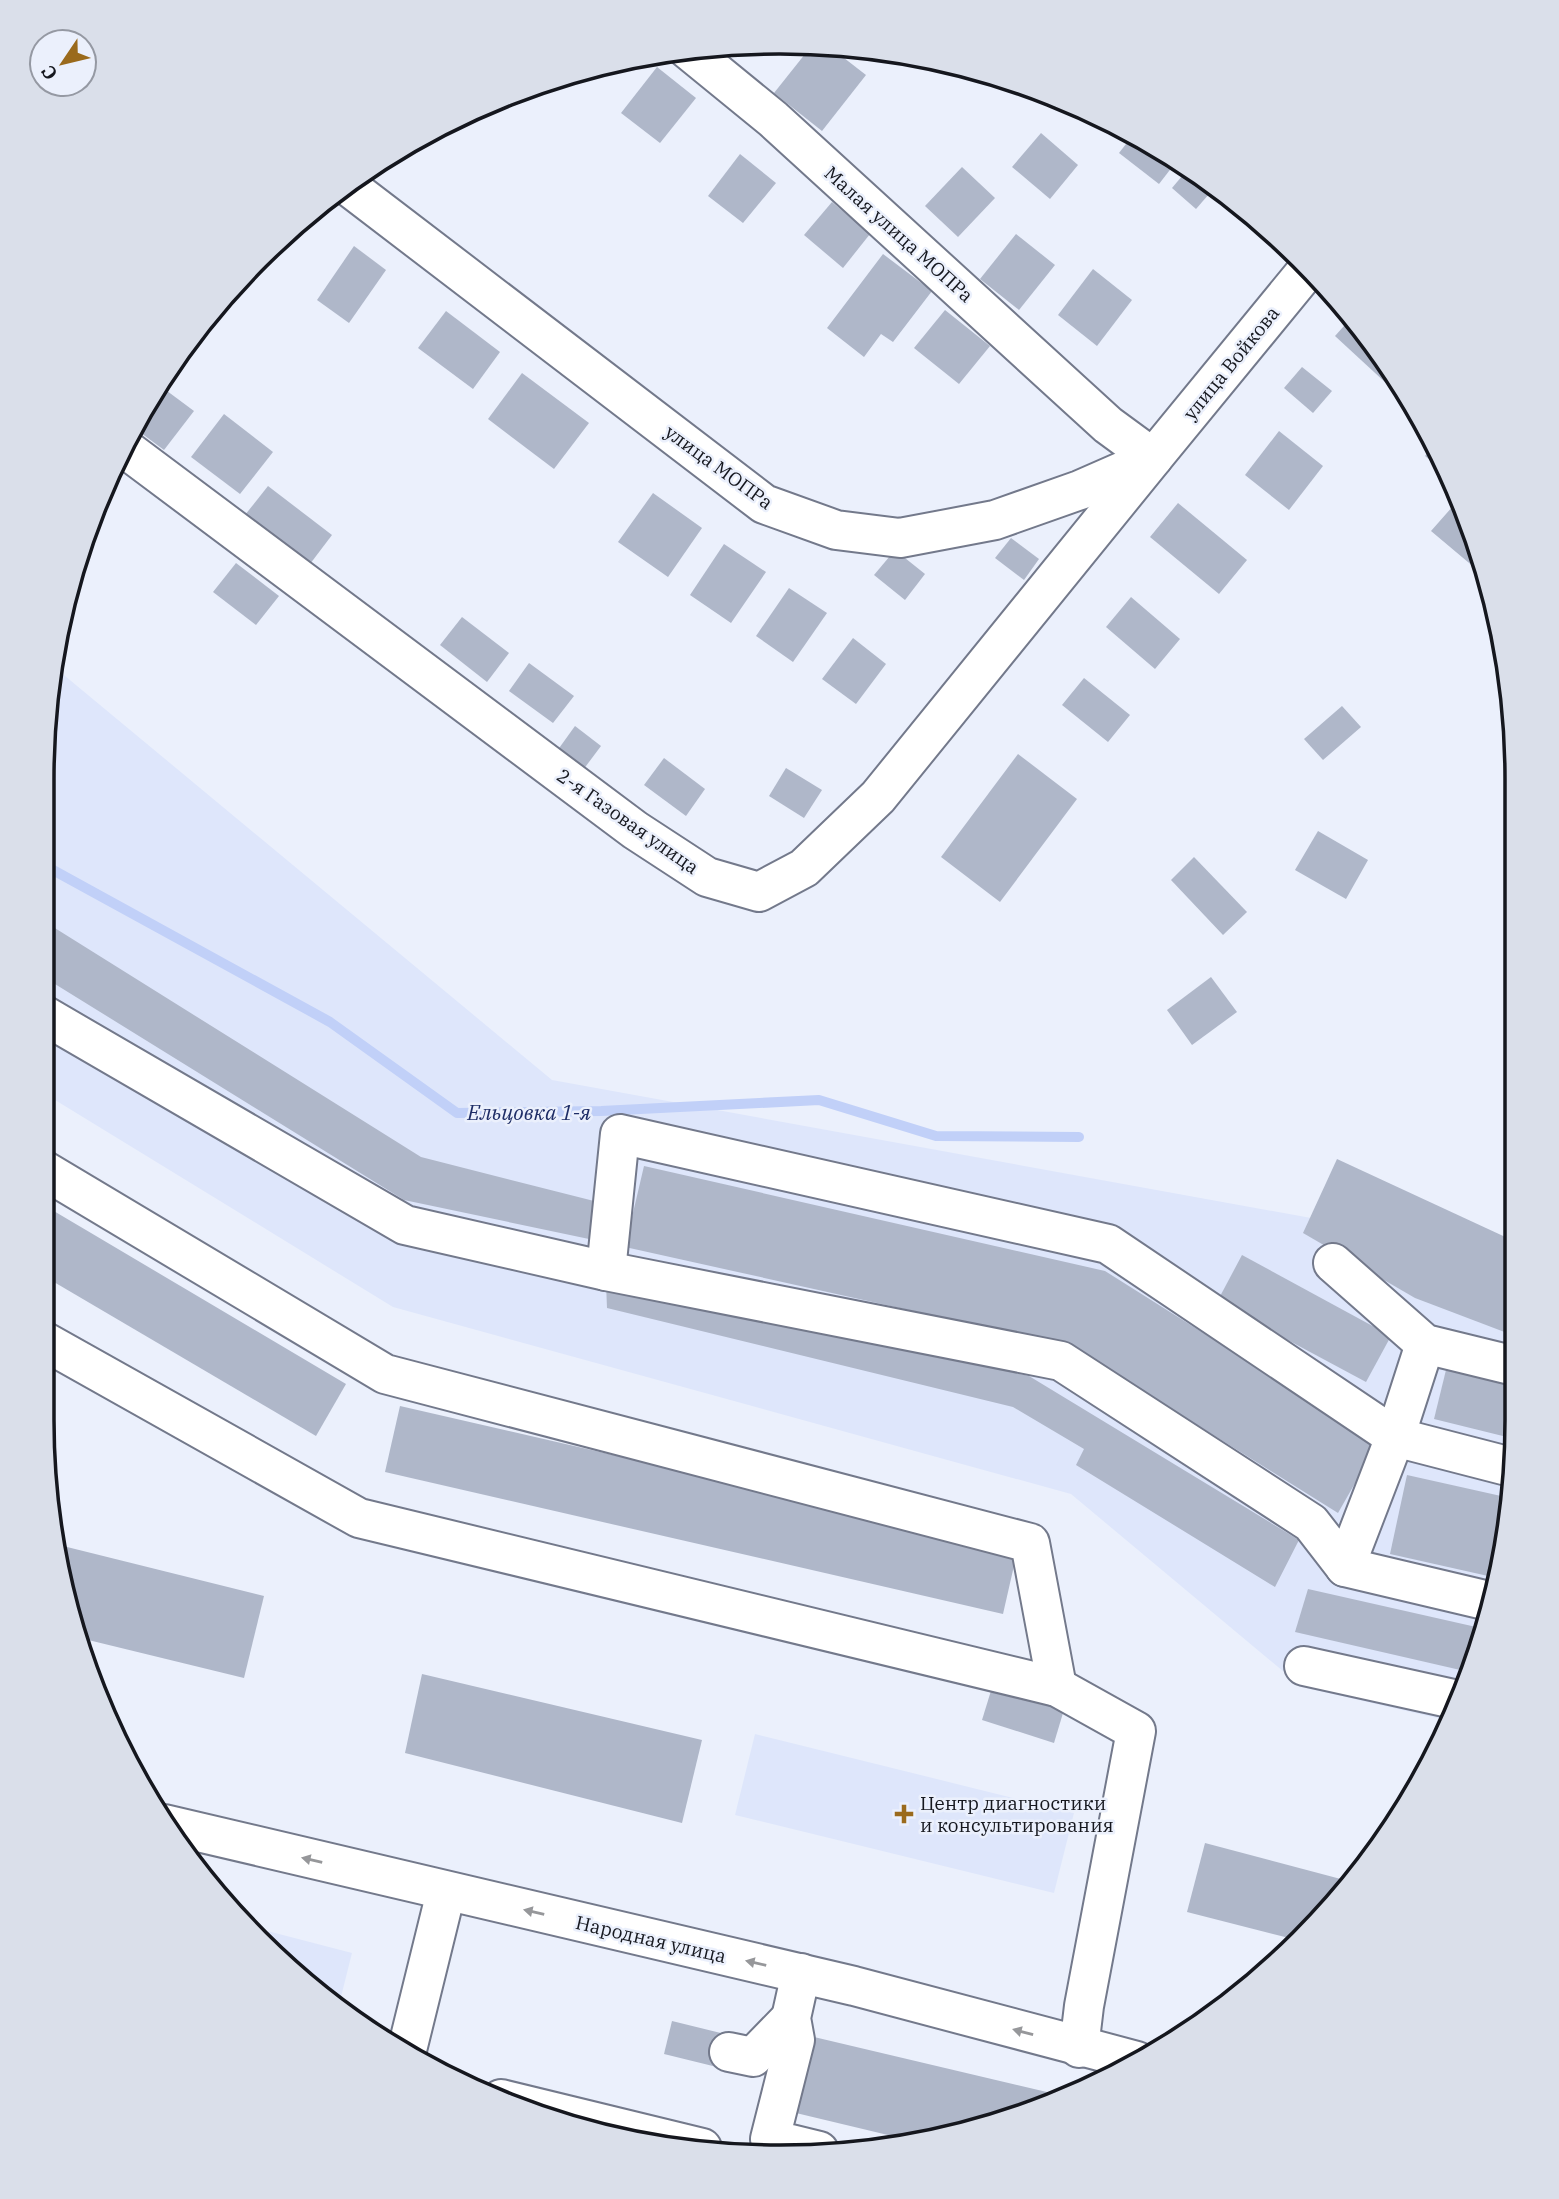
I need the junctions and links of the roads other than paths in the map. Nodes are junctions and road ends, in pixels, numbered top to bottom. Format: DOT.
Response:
graph roads {
  1 [pos="699,59"];
  2 [pos="355,192"];
  3 [pos="1302,277"];
  4 [pos="132,454"];
  5 [pos="1153,458"];
  6 [pos="54,1021"];
  7 [pos="54,1177"];
  8 [pos="1333,1262"];
  9 [pos="606,1271"];
  10 [pos="1425,1344"];
  11 [pos="54,1347"];
  12 [pos="1505,1364"];
  13 [pos="1395,1437"];
  14 [pos="1503,1465"];
  15 [pos="1345,1567"];
  16 [pos="1482,1599"];
  17 [pos="1304,1666"];
  18 [pos="1057,1687"];
  19 [pos="1449,1698"];
  20 [pos="180,1828"];
  21 [pos="446,1892"];
  22 [pos="801,1973"];
  23 [pos="791,2018"];
  24 [pos="409,2043"];
  25 [pos="1079,2048"];
  26 [pos="729,2052"];
  27 [pos="1123,2058"];
  28 [pos="792,2144"];
  1 -- 5 [label="street, Малая улица МОПРа"];
  2 -- 5 [label="street, улица МОПРа"];
  3 -- 5 [label="street, улица Войкова"];
  4 -- 5 [label="street, 2-я Газовая улица"];
  6 -- 9 [label="street"];
  7 -- 18 [label="street"];
  8 -- 10 [label="street"];
  9 -- 13 [label="street"];
  9 -- 15 [label="street"];
  10 -- 12 [label="street"];
  10 -- 13 [label="street"];
  11 -- 18 [label="street"];
  13 -- 14 [label="street"];
  13 -- 15 [label="street"];
  15 -- 16 [label="street"];
  17 -- 19 [label="street"];
  18 -- 25 [label="street"];
  21 -- 20 [label="street, Народная улица, one-way"];
  22 -- 21 [label="street, Народная улица, one-way"];
  21 -- 24 [label="street"];
  22 -- 23 [label="street"];
  25 -- 22 [label="street, Народная улица, one-way"];
  23 -- 26 [label="street"];
  23 -- 28 [label="street"];
  25 -- 27 [label="street, Народная улица"];
}
